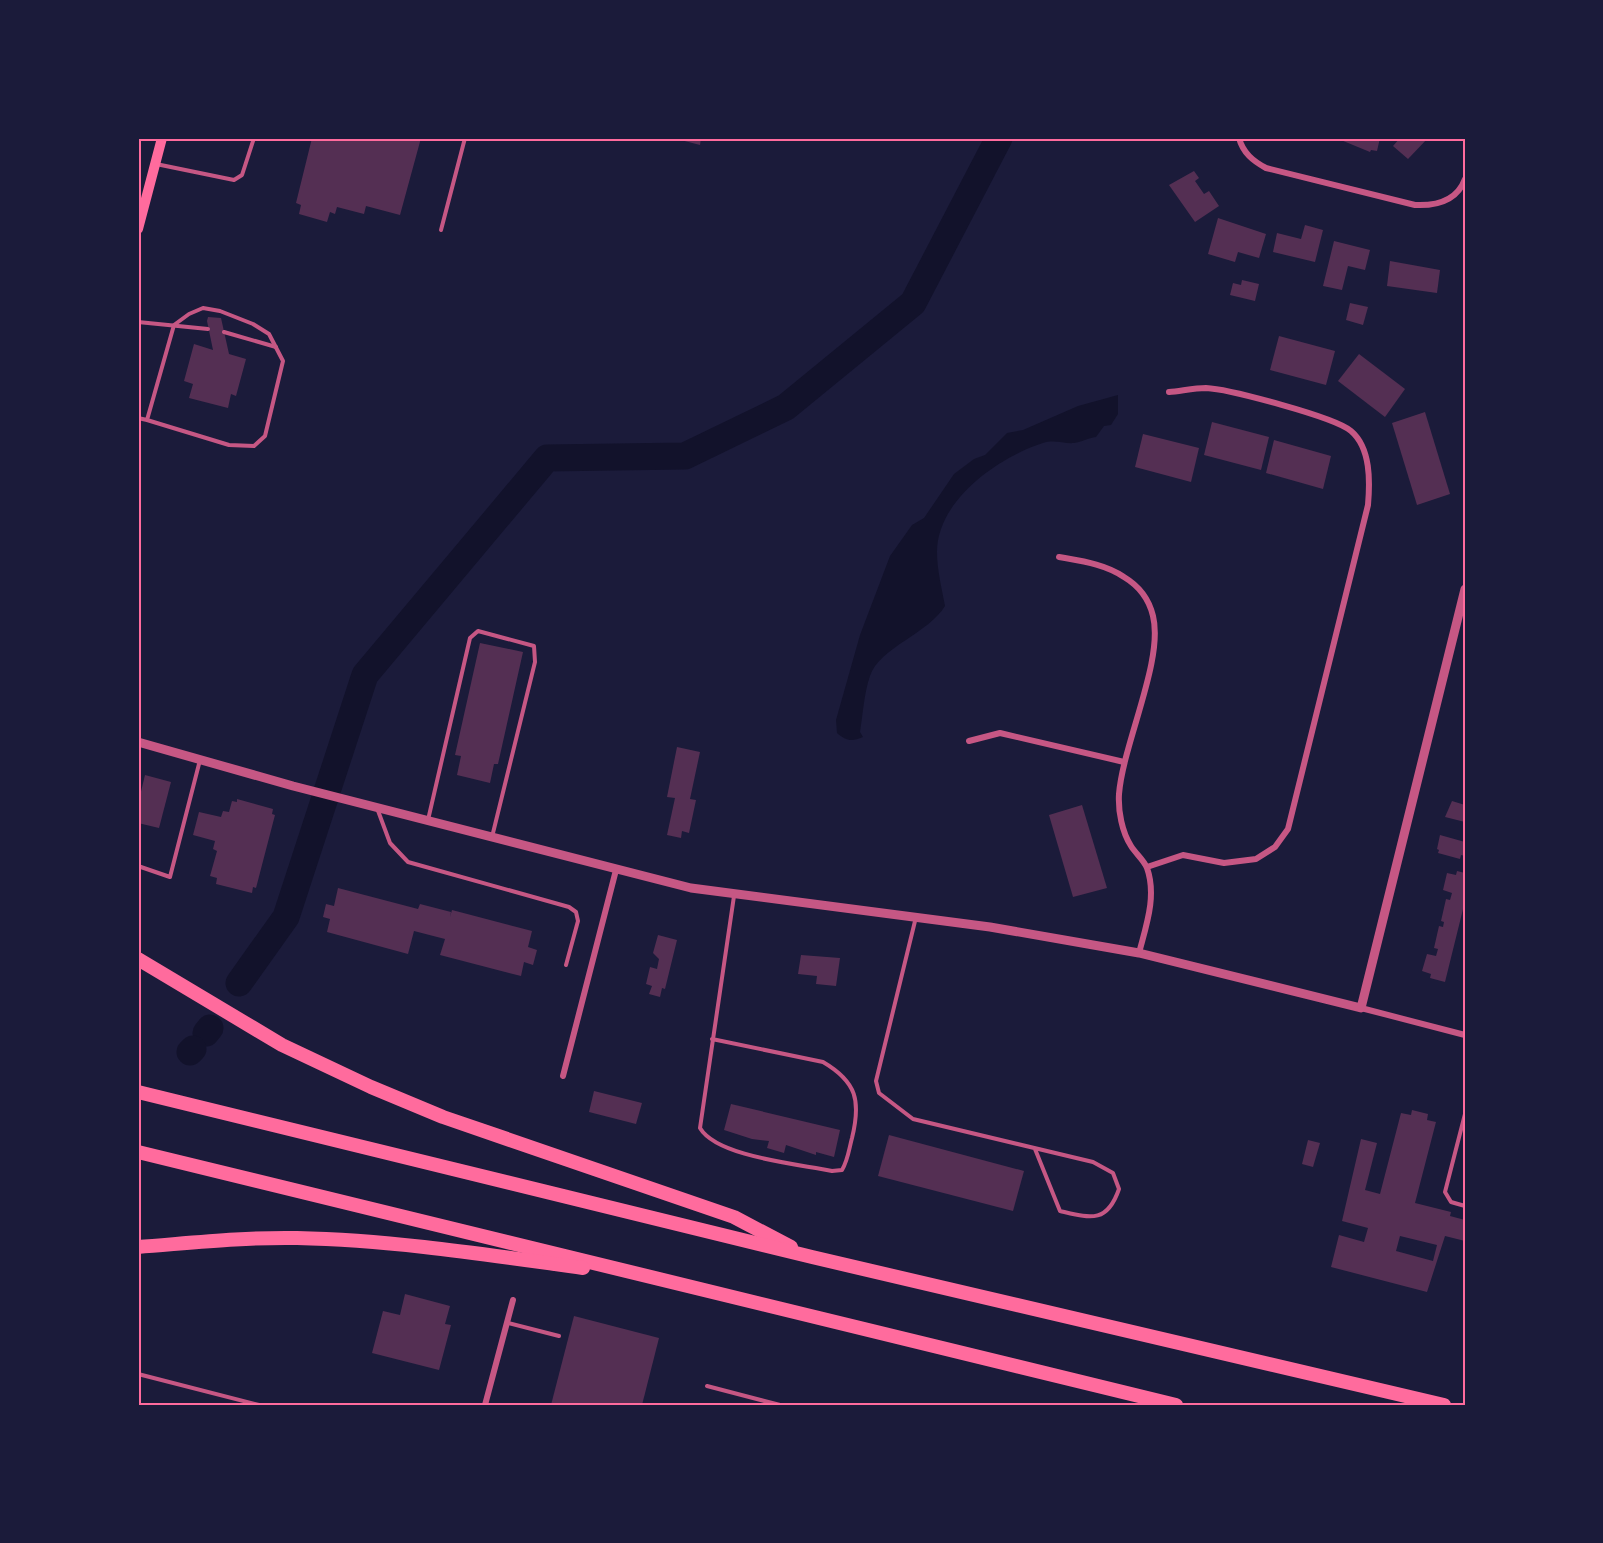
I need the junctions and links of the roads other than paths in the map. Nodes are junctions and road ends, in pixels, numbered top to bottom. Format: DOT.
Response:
graph roads {
  1 [pos="162,138"];
  2 [pos="254,138"];
  3 [pos="465,138"];
  4 [pos="1239,138"];
  5 [pos="155,164"];
  6 [pos="1465,179"];
  7 [pos="138,229"];
  8 [pos="441,230"];
  9 [pos="138,322"];
  10 [pos="174,325"];
  11 [pos="208,329"];
  12 [pos="224,332"];
  13 [pos="277,348"];
  14 [pos="1169,392"];
  15 [pos="138,418"];
  16 [pos="147,420"];
  17 [pos="1059,557"];
  18 [pos="1465,589"];
  19 [pos="969,741"];
  20 [pos="138,742"];
  21 [pos="201,760"];
  22 [pos="1124,762"];
  23 [pos="377,808"];
  24 [pos="428,821"];
  25 [pos="492,838"];
  26 [pos="138,866"];
  27 [pos="1147,867"];
  28 [pos="616,870"];
  29 [pos="734,896"];
  30 [pos="917,916"];
  31 [pos="1139,953"];
  32 [pos="138,959"];
  33 [pos="566,965"];
  34 [pos="1361,1008"];
  35 [pos="1465,1035"];
  36 [pos="712,1039"];
  37 [pos="563,1076"];
  38 [pos="138,1092"];
  39 [pos="1465,1114"];
  40 [pos="1035,1149"];
  41 [pos="138,1152"];
  42 [pos="1465,1206"];
  43 [pos="138,1247"];
  44 [pos="812,1257"];
  45 [pos="657,1279"];
  46 [pos="513,1300"];
  47 [pos="507,1322"];
  48 [pos="559,1336"];
  49 [pos="138,1374"];
  50 [pos="707,1386"];
  51 [pos="259,1405"];
  52 [pos="485,1405"];
  53 [pos="780,1405"];
  54 [pos="1176,1405"];
  55 [pos="1444,1405"];
  1 -- 5 [label="main road"];
  2 -- 5 [label="lane"];
  3 -- 8 [label="lane"];
  4 -- 6 [label="street"];
  5 -- 7 [label="main road"];
  9 -- 10 [label="lane"];
  10 -- 11 [label="lane"];
  10 -- 13 [label="lane"];
  10 -- 16 [label="lane"];
  12 -- 13 [label="lane"];
  13 -- 16 [label="lane"];
  14 -- 27 [label="street"];
  15 -- 16 [label="lane"];
  17 -- 22 [label="street"];
  18 -- 34 [label="street"];
  19 -- 22 [label="street"];
  20 -- 21 [label="street"];
  21 -- 23 [label="street"];
  21 -- 26 [label="lane"];
  22 -- 27 [label="street"];
  23 -- 24 [label="street"];
  23 -- 33 [label="lane"];
  24 -- 25 [label="street"];
  24 -- 25 [label="lane"];
  25 -- 28 [label="street"];
  27 -- 31 [label="street"];
  28 -- 29 [label="street"];
  28 -- 37 [label="street"];
  29 -- 30 [label="street"];
  29 -- 36 [label="lane"];
  30 -- 31 [label="street"];
  30 -- 40 [label="lane"];
  31 -- 34 [label="street"];
  32 -- 44 [label="highway"];
  34 -- 35 [label="street"];
  36 -- 36 [label="lane"];
  38 -- 44 [label="highway"];
  39 -- 42 [label="lane"];
  40 -- 40 [label="lane"];
  41 -- 45 [label="highway"];
  43 -- 45 [label="highway"];
  44 -- 55 [label="highway"];
  45 -- 54 [label="highway"];
  46 -- 47 [label="street"];
  47 -- 48 [label="lane"];
  47 -- 52 [label="street"];
  49 -- 51 [label="lane"];
  50 -- 53 [label="lane"];
}
